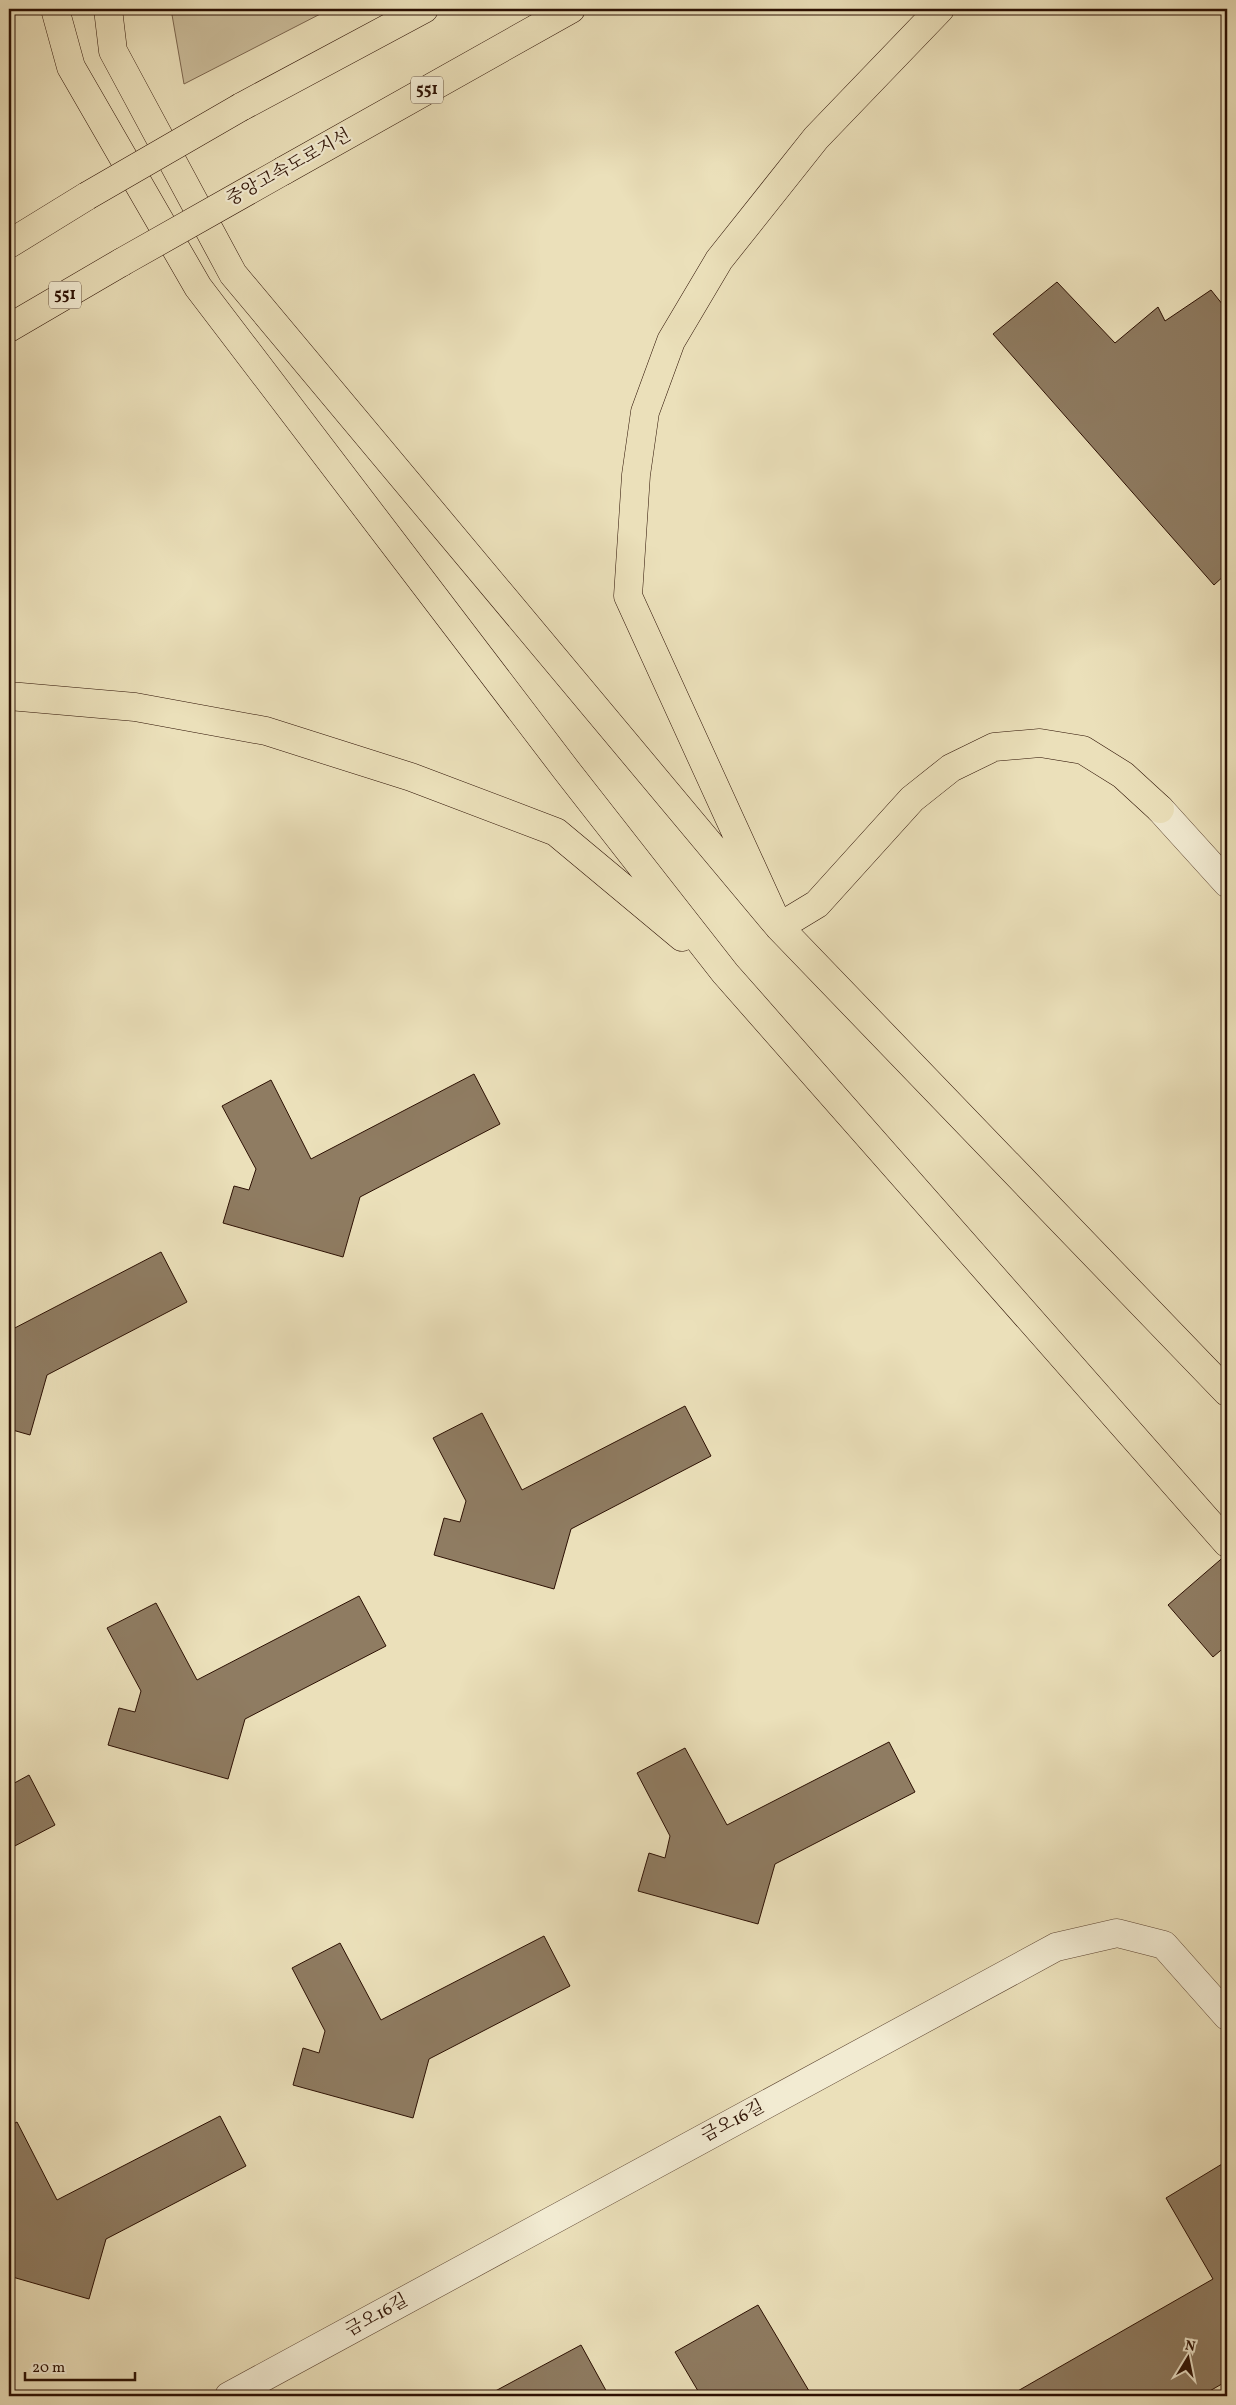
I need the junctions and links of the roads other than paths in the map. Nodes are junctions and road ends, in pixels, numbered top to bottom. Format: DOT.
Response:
graph roads {
  1 [pos="54,9"];
  2 [pos="108,9"];
  3 [pos="424,9"];
  4 [pos="571,9"];
  5 [pos="940,9"];
  6 [pos="9,244"];
  7 [pos="9,328"];
  8 [pos="9,696"];
  9 [pos="1160,809"];
  10 [pos="1227,883"];
  11 [pos="779,927"];
  12 [pos="725,973"];
  13 [pos="1227,1392"];
  14 [pos="1227,1543"];
  15 [pos="1227,2016"];
  16 [pos="229,2396"];
  1 -- 12 [label="highway"];
  2 -- 11 [label="highway"];
  3 -- 6 [label="highway, bridge"];
  4 -- 7 [label="highway, 중앙고속도로지선 / 551, bridge"];
  5 -- 11 [label="highway"];
  8 -- 12 [label="highway"];
  9 -- 10 [label="street"];
  9 -- 11 [label="highway"];
  11 -- 13 [label="highway"];
  12 -- 14 [label="highway"];
  15 -- 16 [label="street, 금오16길"];
}
